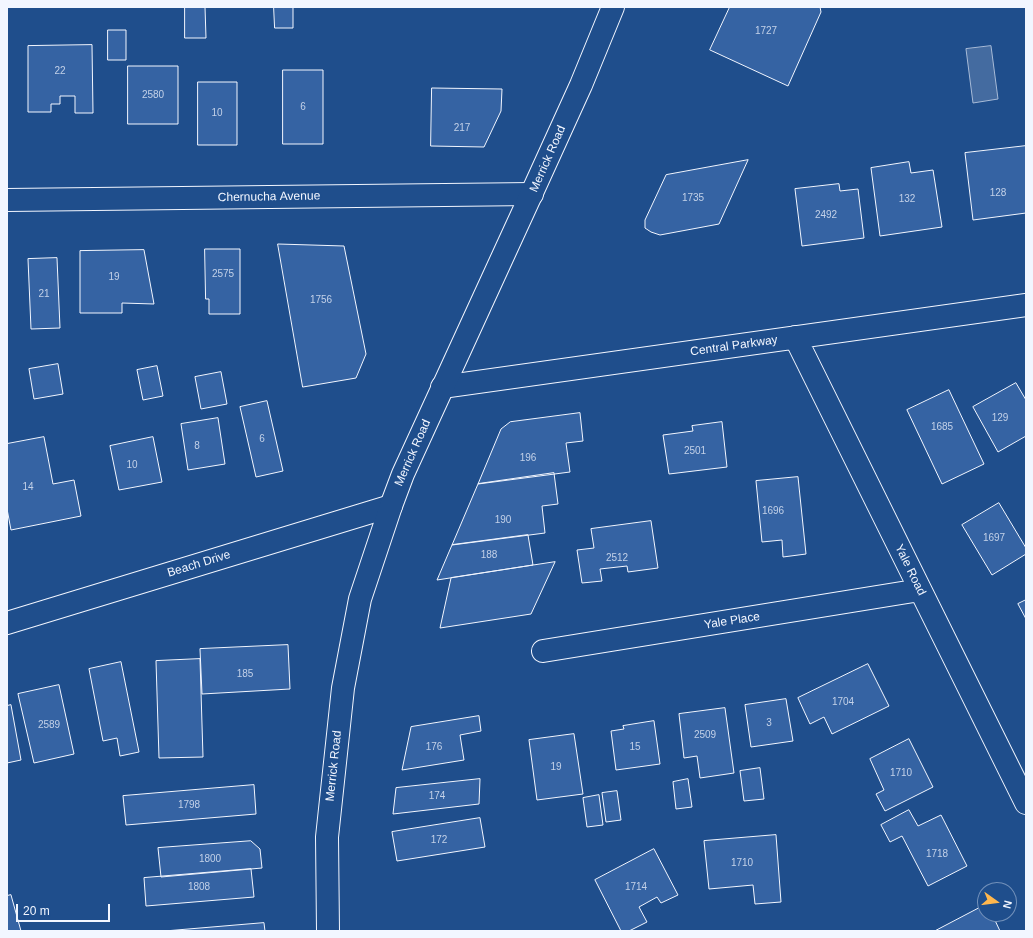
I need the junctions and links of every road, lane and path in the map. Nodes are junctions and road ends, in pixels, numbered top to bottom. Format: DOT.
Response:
graph roads {
  1 [pos="614,7"];
  2 [pos="532,194"];
  3 [pos="7,200"];
  4 [pos="1026,305"];
  5 [pos="795,337"];
  6 [pos="442,387"];
  7 [pos="391,506"];
  8 [pos="920,590"];
  9 [pos="7,623"];
  10 [pos="543,651"];
  11 [pos="1026,803"];
  12 [pos="328,931"];
  1 -- 2 [label="street, Merrick Road"];
  2 -- 3 [label="street, Chernucha Avenue"];
  2 -- 6 [label="street, Merrick Road"];
  4 -- 5 [label="street, Central Parkway"];
  5 -- 6 [label="street, Central Parkway"];
  5 -- 8 [label="street, Yale Road"];
  6 -- 7 [label="street, Merrick Road"];
  7 -- 9 [label="street, Beach Drive"];
  7 -- 12 [label="street, Merrick Road"];
  8 -- 10 [label="street, Yale Place"];
  8 -- 11 [label="street, Yale Road"];
}
